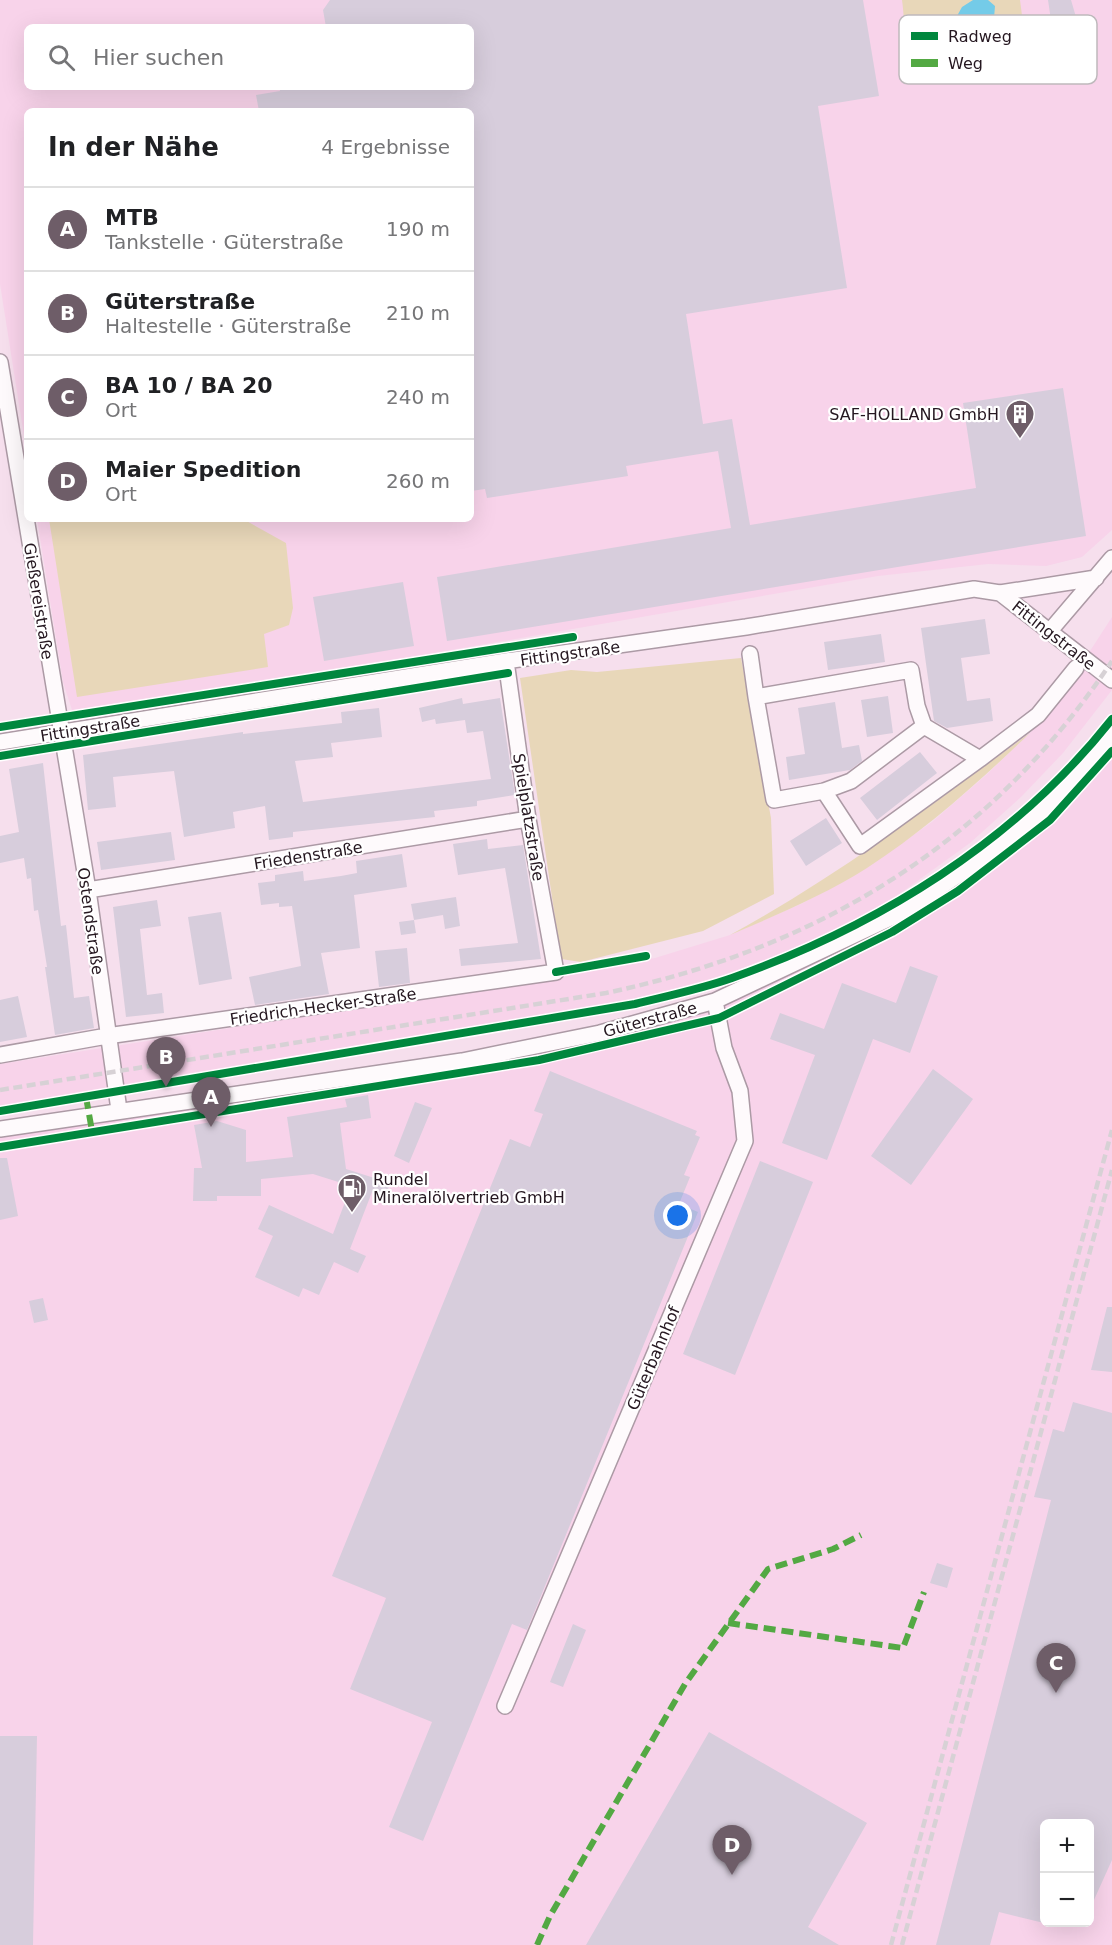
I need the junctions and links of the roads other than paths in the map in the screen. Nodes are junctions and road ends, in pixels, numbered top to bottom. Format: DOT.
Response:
graph roads {
  1 [pos="0,362"];
  2 [pos="24,510"];
  3 [pos="26,522"];
  4 [pos="1112,558"];
  5 [pos="1096,578"];
  6 [pos="1000,593"];
  7 [pos="1049,632"];
  8 [pos="750,654"];
  9 [pos="506,661"];
  10 [pos="1076,668"];
  11 [pos="1112,680"];
  12 [pos="756,697"];
  13 [pos="924,726"];
  14 [pos="60,733"];
  15 [pos="1112,735"];
  16 [pos="0,742"];
  17 [pos="980,759"];
  18 [pos="824,791"];
  19 [pos="528,819"];
  20 [pos="88,890"];
  21 [pos="556,972"];
  22 [pos="715,1001"];
  23 [pos="107,1036"];
  24 [pos="0,1055"];
  25 [pos="120,1110"];
  26 [pos="0,1129"];
  27 [pos="505,1706"];
  1 -- 2 [label="street, Gießereistraße"];
  3 -- 14 [label="street, Gießereistraße"];
  4 -- 5 [label="street"];
  5 -- 6 [label="street"];
  5 -- 7 [label="street"];
  6 -- 7 [label="street, Fittingstraße"];
  6 -- 9 [label="street, Fittingstraße"];
  7 -- 11 [label="street, Fittingstraße"];
  8 -- 12 [label="street"];
  9 -- 14 [label="street, Fittingstraße"];
  9 -- 19 [label="street, Spielplatzstraße"];
  10 -- 17 [label="street"];
  12 -- 13 [label="street"];
  12 -- 18 [label="street"];
  13 -- 17 [label="street"];
  13 -- 18 [label="street"];
  14 -- 16 [label="street, Fittingstraße"];
  14 -- 20 [label="street, Ostendstraße"];
  15 -- 22 [label="street, Güterstraße"];
  17 -- 18 [label="street"];
  19 -- 20 [label="street, Friedenstraße"];
  19 -- 21 [label="street, Spielplatzstraße"];
  20 -- 23 [label="street, Ostendstraße"];
  21 -- 23 [label="street, Friedrich-Hecker-Straße"];
  22 -- 25 [label="street, Güterstraße"];
  22 -- 27 [label="street, Güterbahnhof"];
  23 -- 24 [label="street, Friedrich-Hecker-Straße"];
  23 -- 25 [label="street, Ostendstraße"];
  25 -- 26 [label="street, Güterstraße"];
}
